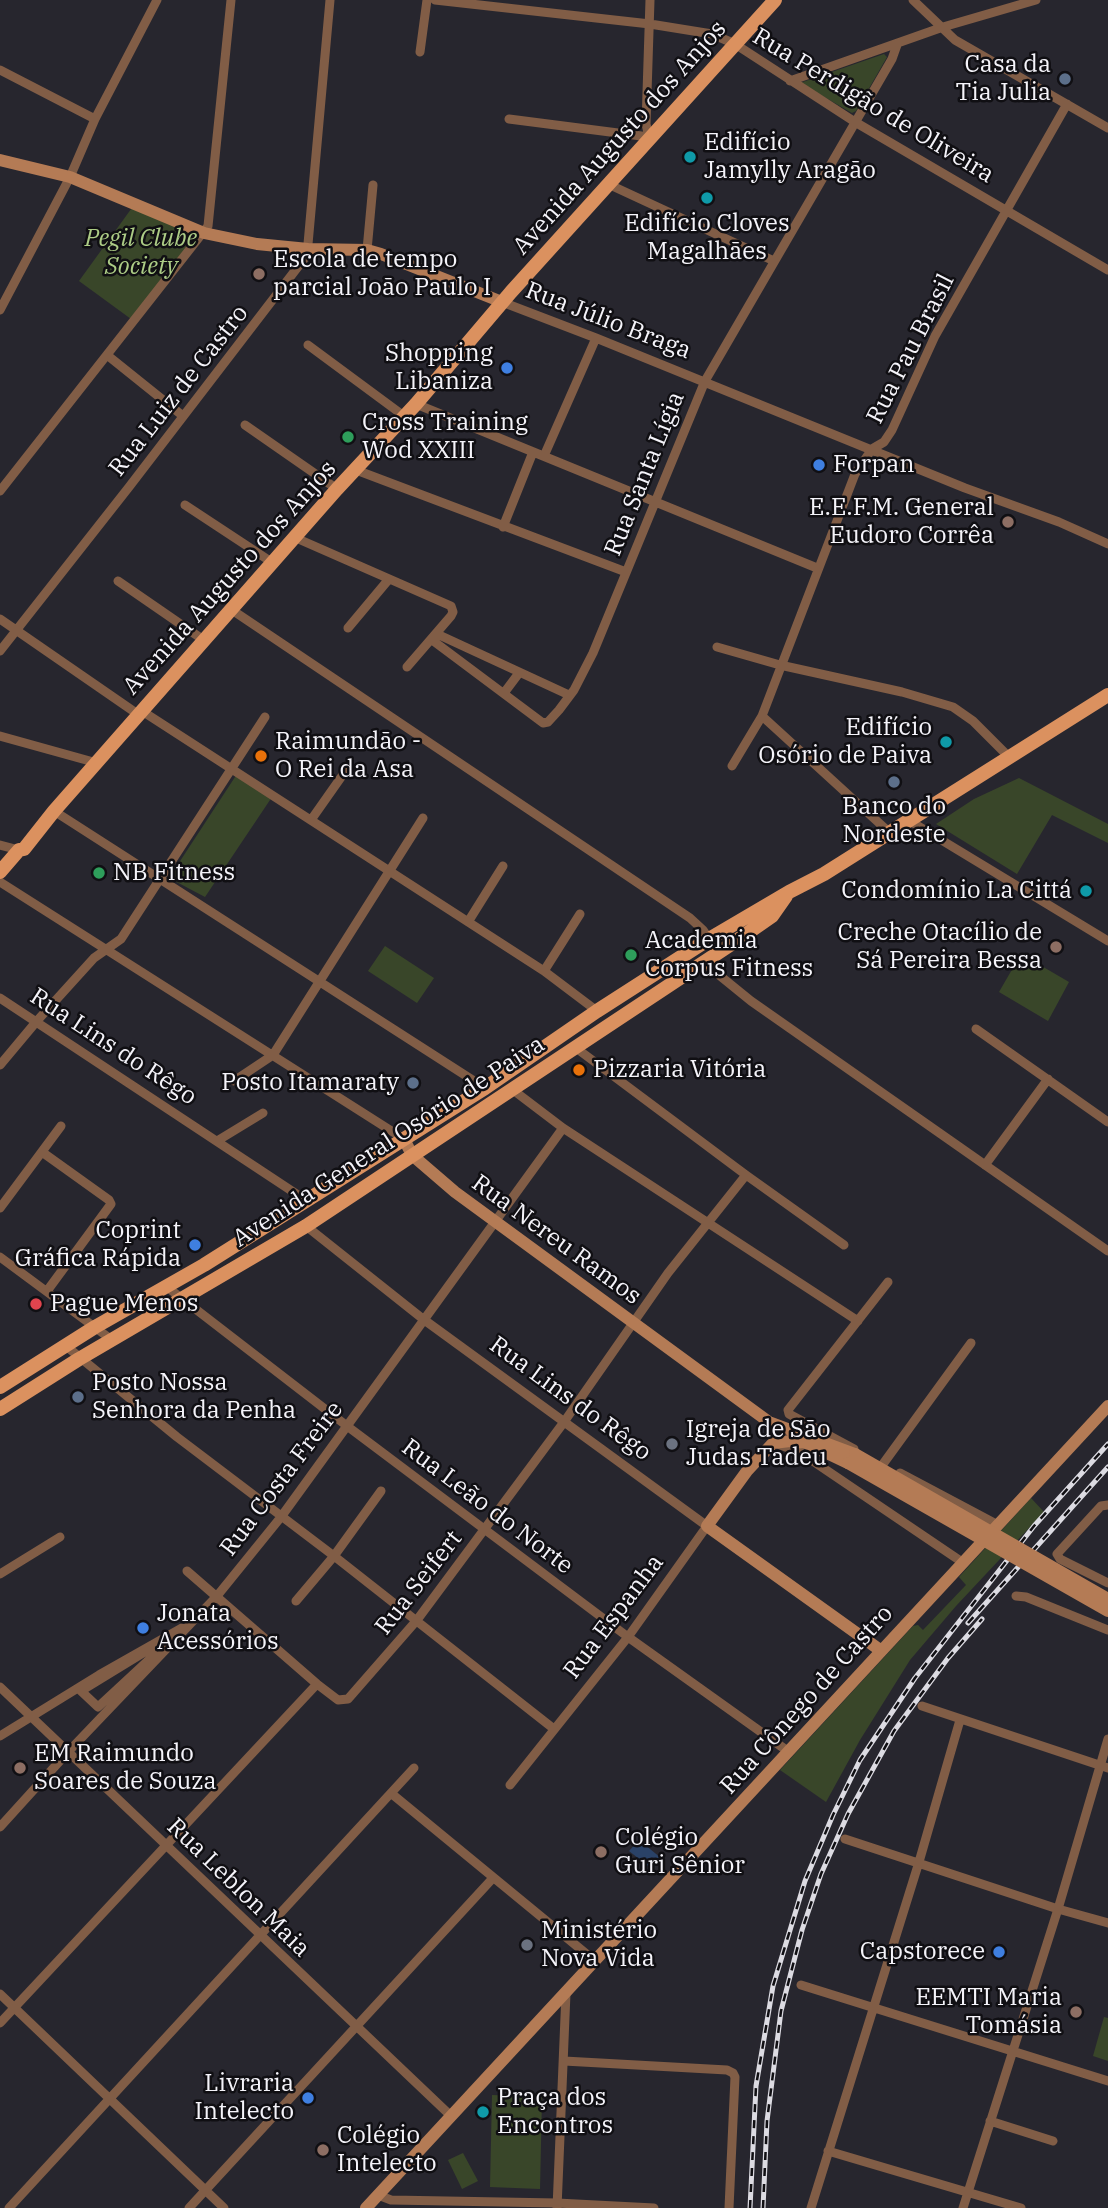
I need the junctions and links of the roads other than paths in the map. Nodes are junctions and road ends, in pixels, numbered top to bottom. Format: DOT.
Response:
graph roads {
  1 [pos="157,0"];
  2 [pos="231,0"];
  3 [pos="330,0"];
  4 [pos="427,0"];
  5 [pos="435,0"];
  6 [pos="650,0"];
  7 [pos="775,0"];
  8 [pos="913,0"];
  9 [pos="1037,0"];
  10 [pos="650,24"];
  11 [pos="943,27"];
  12 [pos="735,44"];
  13 [pos="897,45"];
  14 [pos="420,52"];
  15 [pos="0,71"];
  16 [pos="790,81"];
  17 [pos="1067,104"];
  18 [pos="95,119"];
  19 [pos="509,119"];
  20 [pos="855,122"];
  21 [pos="1108,128"];
  22 [pos="649,137"];
  23 [pos="0,160"];
  24 [pos="70,177"];
  25 [pos="608,184"];
  26 [pos="373,185"];
  27 [pos="1007,209"];
  28 [pos="204,233"];
  29 [pos="308,248"];
  30 [pos="367,250"];
  31 [pos="774,261"];
  32 [pos="1108,270"];
  33 [pos="502,302"];
  34 [pos="0,310"];
  35 [pos="596,338"];
  36 [pos="308,345"];
  37 [pos="107,355"];
  38 [pos="705,381"];
  39 [pos="416,404"];
  40 [pos="183,416"];
  41 [pos="404,416"];
  42 [pos="245,425"];
  43 [pos="872,449"];
  44 [pos="533,452"];
  45 [pos="544,456"];
  46 [pos="356,470"];
  47 [pos="337,489"];
  48 [pos="0,491"];
  49 [pos="657,501"];
  50 [pos="185,505"];
  51 [pos="503,527"];
  52 [pos="296,538"];
  53 [pos="1108,544"];
  54 [pos="273,563"];
  55 [pos="817,568"];
  56 [pos="626,572"];
  57 [pos="389,579"];
  58 [pos="118,581"];
  59 [pos="232,610"];
  60 [pos="0,619"];
  61 [pos="348,628"];
  62 [pos="15,631"];
  63 [pos="434,637"];
  64 [pos="205,641"];
  65 [pos="717,647"];
  66 [pos="0,651"];
  67 [pos="780,665"];
  68 [pos="407,667"];
  69 [pos="519,673"];
  70 [pos="504,693"];
  71 [pos="569,695"];
  72 [pos="1108,695"];
  73 [pos="140,713"];
  74 [pos="762,716"];
  75 [pos="265,717"];
  76 [pos="0,736"];
  77 [pos="1009,757"];
  78 [pos="97,763"];
  79 [pos="349,766"];
  80 [pos="733,766"];
  81 [pos="232,768"];
  82 [pos="54,811"];
  83 [pos="423,818"];
  84 [pos="311,820"];
  85 [pos="911,821"];
  86 [pos="890,833"];
  87 [pos="0,845"];
  88 [pos="19,850"];
  89 [pos="503,866"];
  90 [pos="389,870"];
  91 [pos="0,872"];
  92 [pos="159,879"];
  93 [pos="0,882"];
  94 [pos="789,892"];
  95 [pos="580,914"];
  96 [pos="468,922"];
  97 [pos="709,939"];
  98 [pos="1108,941"];
  99 [pos="108,949"];
  100 [pos="703,962"];
  101 [pos="544,971"];
  102 [pos="319,980"];
  103 [pos="0,998"];
  104 [pos="597,1011"];
  105 [pos="36,1021"];
  106 [pos="976,1029"];
  107 [pos="576,1048"];
  108 [pos="274,1055"];
  109 [pos="0,1065"];
  110 [pos="1048,1079"];
  111 [pos="234,1081"];
  112 [pos="485,1088"];
  113 [pos="513,1090"];
  114 [pos="263,1113"];
  115 [pos="1108,1122"];
  116 [pos="61,1126"];
  117 [pos="563,1128"];
  118 [pos="404,1139"];
  119 [pos="217,1141"];
  120 [pos="42,1152"];
  121 [pos="412,1155"];
  122 [pos="985,1165"];
  123 [pos="746,1175"];
  124 [pos="307,1201"];
  125 [pos="0,1208"];
  126 [pos="495,1221"];
  127 [pos="707,1222"];
  128 [pos="306,1226"];
  129 [pos="844,1245"];
  130 [pos="1108,1251"];
  131 [pos="0,1257"];
  132 [pos="888,1282"];
  133 [pos="167,1287"];
  134 [pos="47,1291"];
  135 [pos="183,1299"];
  136 [pos="424,1319"];
  137 [pos="858,1321"];
  138 [pos="635,1323"];
  139 [pos="95,1327"];
  140 [pos="112,1340"];
  141 [pos="971,1343"];
  142 [pos="65,1346"];
  143 [pos="79,1359"];
  144 [pos="0,1387"];
  145 [pos="2,1404"];
  146 [pos="1108,1406"];
  147 [pos="564,1422"];
  148 [pos="769,1422"];
  149 [pos="346,1426"];
  150 [pos="774,1443"];
  151 [pos="851,1459"];
  152 [pos="883,1464"];
  153 [pos="747,1471"];
  154 [pos="381,1492"];
  155 [pos="1106,1505"];
  156 [pos="281,1517"];
  157 [pos="707,1525"];
  158 [pos="998,1525"];
  159 [pos="485,1530"];
  160 [pos="60,1537"];
  161 [pos="334,1556"];
  162 [pos="962,1562"];
  163 [pos="187,1571"];
  164 [pos="0,1574"];
  165 [pos="1108,1583"];
  166 [pos="217,1596"];
  167 [pos="1016,1596"];
  168 [pos="1108,1599"];
  169 [pos="296,1601"];
  170 [pos="1108,1611"];
  171 [pos="417,1620"];
  172 [pos="190,1623"];
  173 [pos="1108,1630"];
  174 [pos="628,1637"];
  175 [pos="880,1650"];
  176 [pos="317,1684"];
  177 [pos="0,1687"];
  178 [pos="81,1691"];
  179 [pos="922,1706"];
  180 [pos="31,1716"];
  181 [pos="960,1720"];
  182 [pos="554,1729"];
  183 [pos="0,1736"];
  184 [pos="1108,1739"];
  185 [pos="68,1752"];
  186 [pos="789,1752"];
  187 [pos="1105,1767"];
  188 [pos="414,1768"];
  189 [pos="510,1785"];
  190 [pos="392,1794"];
  191 [pos="0,1827"];
  192 [pos="845,1839"];
  193 [pos="165,1846"];
  194 [pos="919,1862"];
  195 [pos="493,1878"];
  196 [pos="1058,1909"];
  197 [pos="1108,1923"];
  198 [pos="260,1936"];
  199 [pos="595,1961"];
  200 [pos="801,1985"];
  201 [pos="565,1993"];
  202 [pos="0,1994"];
  203 [pos="873,2006"];
  204 [pos="14,2008"];
  205 [pos="0,2023"];
  206 [pos="357,2027"];
  207 [pos="1012,2050"];
  208 [pos="564,2061"];
  209 [pos="1108,2081"];
  210 [pos="109,2098"];
  211 [pos="450,2116"];
  212 [pos="990,2121"];
  213 [pos="1053,2141"];
  214 [pos="828,2151"];
  215 [pos="206,2190"];
  216 [pos="968,2192"];
  217 [pos="379,2202"];
  218 [pos="557,2205"];
  219 [pos="9,2208"];
  220 [pos="189,2208"];
  221 [pos="224,2208"];
  222 [pos="366,2208"];
  223 [pos="654,2208"];
  224 [pos="729,2208"];
  225 [pos="811,2208"];
  226 [pos="963,2208"];
  227 [pos="1021,2208"];
  1 -- 18 [label="street"];
  2 -- 28 [label="street"];
  3 -- 29 [label="street, Rua Luiz de Castro"];
  4 -- 14 [label="street"];
  5 -- 10 [label="street, Rua Perdigão de Oliveira"];
  6 -- 10 [label="street"];
  7 -- 12 [label="main road, Avenida Augusto dos Anjos"];
  8 -- 11 [label="street"];
  9 -- 11 [label="street"];
  10 -- 12 [label="street, Rua Perdigão de Oliveira"];
  10 -- 22 [label="street"];
  11 -- 13 [label="street"];
  11 -- 17 [label="street"];
  12 -- 16 [label="street, Rua Perdigão de Oliveira"];
  12 -- 22 [label="main road, Avenida Augusto dos Anjos"];
  13 -- 16 [label="street"];
  13 -- 20 [label="street, Rua Santa Lígia"];
  15 -- 18 [label="street"];
  16 -- 20 [label="street, Rua Perdigão de Oliveira"];
  17 -- 21 [label="street"];
  17 -- 27 [label="street, Rua Pau Brasil"];
  18 -- 24 [label="street"];
  19 -- 22 [label="street"];
  20 -- 27 [label="street, Rua Perdigão de Oliveira"];
  20 -- 31 [label="street, Rua Santa Lígia"];
  22 -- 25 [label="main road, Avenida Augusto dos Anjos"];
  23 -- 24 [label="street, Rua Júlio Braga"];
  24 -- 28 [label="street, Rua Júlio Braga"];
  24 -- 34 [label="street"];
  25 -- 31 [label="street"];
  25 -- 33 [label="main road, Avenida Augusto dos Anjos"];
  26 -- 30 [label="street"];
  27 -- 32 [label="street, Rua Perdigão de Oliveira"];
  27 -- 43 [label="street, Rua Pau Brasil"];
  28 -- 29 [label="street, Rua Júlio Braga"];
  28 -- 37 [label="street"];
  29 -- 30 [label="street, Rua Júlio Braga"];
  29 -- 40 [label="street, Rua Luiz de Castro"];
  30 -- 33 [label="street, Rua Júlio Braga"];
  31 -- 38 [label="street, Rua Santa Lígia"];
  33 -- 35 [label="street, Rua Júlio Braga"];
  33 -- 39 [label="main road, Avenida Augusto dos Anjos"];
  35 -- 38 [label="street, Rua Júlio Braga"];
  35 -- 45 [label="street"];
  36 -- 41 [label="street"];
  37 -- 40 [label="street"];
  37 -- 48 [label="street"];
  38 -- 43 [label="street, Rua Júlio Braga"];
  38 -- 49 [label="street, Rua Santa Lígia"];
  39 -- 41 [label="main road, Avenida Augusto dos Anjos"];
  39 -- 44 [label="street"];
  40 -- 62 [label="street, Rua Luiz de Castro"];
  41 -- 46 [label="main road, Avenida Augusto dos Anjos"];
  42 -- 47 [label="street"];
  43 -- 53 [label="street, Rua Júlio Braga"];
  43 -- 55 [label="street, Rua Pau Brasil"];
  44 -- 45 [label="street"];
  44 -- 51 [label="street"];
  45 -- 49 [label="street"];
  46 -- 47 [label="main road, Avenida Augusto dos Anjos"];
  46 -- 51 [label="street"];
  47 -- 52 [label="main road, Avenida Augusto dos Anjos"];
  49 -- 55 [label="street"];
  49 -- 56 [label="street, Rua Santa Lígia"];
  50 -- 54 [label="street"];
  51 -- 56 [label="street"];
  52 -- 54 [label="main road, Avenida Augusto dos Anjos"];
  52 -- 57 [label="street"];
  54 -- 59 [label="main road, Avenida Augusto dos Anjos"];
  55 -- 67 [label="street, Rua Pau Brasil"];
  56 -- 71 [label="street, Rua Santa Lígia"];
  57 -- 61 [label="street"];
  57 -- 63 [label="street"];
  58 -- 64 [label="street"];
  59 -- 64 [label="main road, Avenida Augusto dos Anjos"];
  59 -- 97 [label="street"];
  60 -- 62 [label="street"];
  62 -- 66 [label="street, Rua Luiz de Castro"];
  62 -- 73 [label="street"];
  63 -- 68 [label="street"];
  63 -- 69 [label="street"];
  63 -- 70 [label="street, Rua Santa Lígia"];
  64 -- 73 [label="main road, Avenida Augusto dos Anjos"];
  65 -- 67 [label="street"];
  67 -- 74 [label="street, Rua Pau Brasil"];
  67 -- 77 [label="street"];
  69 -- 70 [label="street"];
  69 -- 71 [label="street"];
  70 -- 71 [label="street, Rua Santa Lígia"];
  72 -- 77 [label="main road, Avenida General Osório de Paiva"];
  73 -- 78 [label="main road, Avenida Augusto dos Anjos"];
  73 -- 81 [label="street"];
  74 -- 80 [label="street, Rua Pau Brasil"];
  74 -- 86 [label="street"];
  75 -- 81 [label="street"];
  76 -- 78 [label="street"];
  77 -- 85 [label="main road, Avenida General Osório de Paiva"];
  78 -- 82 [label="main road, Avenida Augusto dos Anjos"];
  79 -- 84 [label="street"];
  81 -- 84 [label="street"];
  81 -- 92 [label="street"];
  82 -- 88 [label="main road, Avenida Augusto dos Anjos"];
  82 -- 92 [label="street"];
  83 -- 90 [label="street"];
  84 -- 90 [label="street"];
  85 -- 86 [label="main road, Avenida General Osório de Paiva"];
  85 -- 98 [label="street"];
  86 -- 94 [label="main road, Avenida General Osório de Paiva"];
  87 -- 88 [label="street"];
  88 -- 91 [label="main road, Avenida Augusto dos Anjos"];
  89 -- 96 [label="street"];
  90 -- 96 [label="street"];
  90 -- 102 [label="street"];
  92 -- 99 [label="street"];
  92 -- 102 [label="street"];
  93 -- 99 [label="street"];
  94 -- 97 [label="main road, Avenida General Osório de Paiva"];
  94 -- 100 [label="main road, Avenida General Osório de Paiva"];
  95 -- 101 [label="street"];
  96 -- 101 [label="street"];
  97 -- 104 [label="main road, Avenida General Osório de Paiva"];
  99 -- 105 [label="street"];
  99 -- 108 [label="street"];
  100 -- 107 [label="main road, Avenida General Osório de Paiva"];
  100 -- 122 [label="street"];
  101 -- 104 [label="street"];
  102 -- 108 [label="street"];
  102 -- 112 [label="street"];
  103 -- 105 [label="street, Rua Lins do Rêgo"];
  104 -- 112 [label="main road, Avenida General Osório de Paiva"];
  105 -- 109 [label="street"];
  105 -- 119 [label="street, Rua Lins do Rêgo"];
  106 -- 110 [label="street"];
  107 -- 113 [label="main road, Avenida General Osório de Paiva"];
  107 -- 123 [label="street"];
  108 -- 111 [label="street"];
  108 -- 118 [label="street"];
  110 -- 115 [label="street"];
  110 -- 122 [label="street"];
  112 -- 118 [label="main road, Avenida General Osório de Paiva"];
  113 -- 117 [label="street"];
  113 -- 121 [label="main road, Avenida General Osório de Paiva"];
  114 -- 119 [label="street"];
  116 -- 120 [label="street"];
  117 -- 126 [label="street, Rua Costa Freire"];
  117 -- 127 [label="street"];
  118 -- 121 [label="street, Rua Nereu Ramos"];
  118 -- 124 [label="main road, Avenida General Osório de Paiva"];
  119 -- 124 [label="street, Rua Lins do Rêgo"];
  120 -- 125 [label="street"];
  120 -- 134 [label="street"];
  121 -- 126 [label="street, Rua Nereu Ramos"];
  121 -- 128 [label="main road, Avenida General Osório de Paiva"];
  122 -- 130 [label="street"];
  123 -- 127 [label="street, Rua Seifert"];
  123 -- 129 [label="street"];
  124 -- 133 [label="main road, Avenida General Osório de Paiva"];
  126 -- 136 [label="street, Rua Costa Freire"];
  126 -- 138 [label="street, Rua Nereu Ramos"];
  127 -- 137 [label="street"];
  127 -- 138 [label="street, Rua Seifert"];
  128 -- 135 [label="main road, Avenida General Osório de Paiva"];
  128 -- 136 [label="street, Rua Lins do Rêgo"];
  131 -- 134 [label="street"];
  132 -- 137 [label="street"];
  133 -- 135 [label="street, Rua Leão do Norte"];
  133 -- 139 [label="main road, Avenida General Osório de Paiva"];
  134 -- 139 [label="street"];
  135 -- 140 [label="main road, Avenida General Osório de Paiva"];
  135 -- 149 [label="street, Rua Leão do Norte"];
  136 -- 147 [label="street, Rua Lins do Rêgo"];
  136 -- 149 [label="street, Rua Costa Freire"];
  137 -- 152 [label="street"];
  138 -- 147 [label="street, Rua Seifert"];
  138 -- 148 [label="street, Rua Nereu Ramos"];
  139 -- 140 [label="street"];
  139 -- 142 [label="main road, Avenida General Osório de Paiva"];
  140 -- 143 [label="main road, Avenida General Osório de Paiva"];
  141 -- 152 [label="street"];
  142 -- 143 [label="street"];
  142 -- 144 [label="main road, Avenida General Osório de Paiva"];
  143 -- 145 [label="main road, Avenida General Osório de Paiva"];
  143 -- 156 [label="street"];
  146 -- 158 [label="street, Rua Cônego de Castro"];
  147 -- 157 [label="street, Rua Lins do Rêgo"];
  147 -- 159 [label="street, Rua Seifert"];
  148 -- 151 [label="street, Rua Nereu Ramos"];
  148 -- 153 [label="street, Rua Espanha"];
  149 -- 156 [label="street, Rua Costa Freire"];
  149 -- 159 [label="street, Rua Leão do Norte"];
  150 -- 151 [label="street, Rua Nereu Ramos"];
  150 -- 153 [label="street, Rua Espanha"];
  150 -- 162 [label="street"];
  151 -- 168 [label="street, Rua Nereu Ramos, bridge"];
  151 -- 170 [label="street, Rua Nereu Ramos, bridge"];
  152 -- 158 [label="street"];
  153 -- 157 [label="street, Rua Espanha"];
  154 -- 161 [label="street"];
  155 -- 165 [label="street"];
  156 -- 161 [label="street"];
  156 -- 166 [label="street, Rua Costa Freire"];
  157 -- 174 [label="street, Rua Espanha"];
  157 -- 175 [label="street, Rua Lins do Rêgo"];
  158 -- 162 [label="street, Rua Cônego de Castro"];
  159 -- 171 [label="street, Rua Seifert"];
  159 -- 174 [label="street, Rua Leão do Norte"];
  160 -- 164 [label="street"];
  161 -- 169 [label="street"];
  161 -- 171 [label="street"];
  162 -- 175 [label="street, Rua Cônego de Castro"];
  163 -- 166 [label="street"];
  166 -- 172 [label="street, Rua Costa Freire"];
  166 -- 176 [label="street"];
  167 -- 173 [label="street"];
  171 -- 176 [label="street, Rua Seifert"];
  171 -- 182 [label="street"];
  172 -- 180 [label="street"];
  172 -- 185 [label="street, Rua Costa Freire"];
  174 -- 182 [label="street, Rua Espanha"];
  174 -- 186 [label="street, Rua Leão do Norte"];
  175 -- 186 [label="street, Rua Cônego de Castro"];
  176 -- 193 [label="street"];
  177 -- 180 [label="street, Rua Leblon Maia"];
  178 -- 178 [label="street"];
  179 -- 181 [label="street"];
  180 -- 183 [label="street"];
  180 -- 185 [label="street, Rua Leblon Maia"];
  181 -- 187 [label="street"];
  181 -- 194 [label="street"];
  182 -- 189 [label="street, Rua Espanha"];
  184 -- 187 [label="street"];
  185 -- 191 [label="street, Rua Costa Freire"];
  185 -- 193 [label="street, Rua Leblon Maia"];
  186 -- 199 [label="street, Rua Cônego de Castro"];
  187 -- 196 [label="street"];
  188 -- 190 [label="street"];
  190 -- 195 [label="street"];
  190 -- 198 [label="street"];
  192 -- 194 [label="street"];
  193 -- 198 [label="street, Rua Leblon Maia"];
  193 -- 204 [label="street"];
  194 -- 196 [label="street"];
  194 -- 203 [label="street"];
  195 -- 199 [label="street"];
  195 -- 206 [label="street"];
  196 -- 197 [label="street"];
  196 -- 207 [label="street"];
  198 -- 206 [label="street, Rua Leblon Maia"];
  198 -- 210 [label="street"];
  199 -- 201 [label="street, Rua Cônego de Castro"];
  200 -- 203 [label="street"];
  201 -- 208 [label="street"];
  201 -- 211 [label="street, Rua Cônego de Castro"];
  202 -- 204 [label="street"];
  203 -- 207 [label="street"];
  203 -- 214 [label="street"];
  204 -- 205 [label="street"];
  204 -- 210 [label="street"];
  206 -- 211 [label="street, Rua Leblon Maia"];
  206 -- 215 [label="street"];
  207 -- 209 [label="street"];
  207 -- 212 [label="street"];
  208 -- 218 [label="street"];
  208 -- 224 [label="street"];
  210 -- 215 [label="street"];
  210 -- 219 [label="street"];
  211 -- 217 [label="street, Rua Cônego de Castro"];
  212 -- 213 [label="street"];
  212 -- 216 [label="street"];
  214 -- 216 [label="street"];
  214 -- 225 [label="street"];
  215 -- 220 [label="street"];
  215 -- 221 [label="street"];
  216 -- 226 [label="street"];
  216 -- 227 [label="street"];
  217 -- 218 [label="street"];
  217 -- 222 [label="street, Rua Cônego de Castro"];
  218 -- 223 [label="street"];
}
